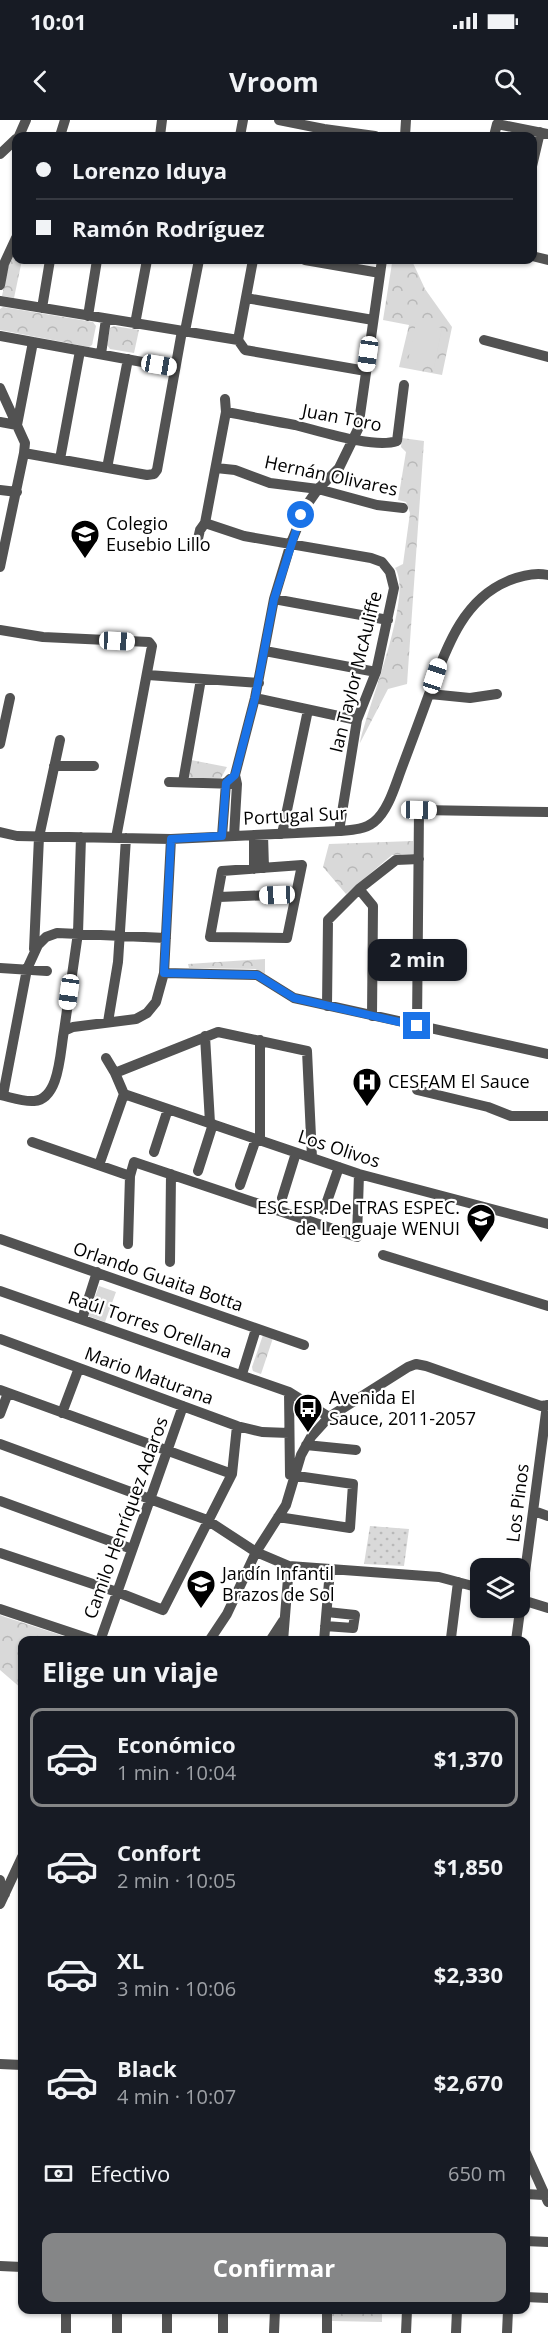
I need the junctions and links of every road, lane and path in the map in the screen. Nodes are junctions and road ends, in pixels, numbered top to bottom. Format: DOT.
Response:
graph roads {
  1 [pos="279,120"];
  2 [pos="320,132"];
  3 [pos="495,132"];
  4 [pos="544,133"];
  5 [pos="12,143"];
  6 [pos="537,152"];
  7 [pos="0,154"];
  8 [pos="12,247"];
  9 [pos="49,264"];
  10 [pos="96,264"];
  11 [pos="146,264"];
  12 [pos="198,264"];
  13 [pos="253,264"];
  14 [pos="328,264"];
  15 [pos="381,264"];
  16 [pos="380,273"];
  17 [pos="0,285"];
  18 [pos="246,298"];
  19 [pos="0,301"];
  20 [pos="42,308"];
  21 [pos="88,316"];
  22 [pos="106,319"];
  23 [pos="373,320"];
  24 [pos="135,324"];
  25 [pos="184,331"];
  26 [pos="0,336"];
  27 [pos="238,340"];
  28 [pos="484,340"];
  29 [pos="33,342"];
  30 [pos="80,351"];
  31 [pos="101,354"];
  32 [pos="548,356"];
  33 [pos="128,359"];
  34 [pos="175,368"];
  35 [pos="366,371"];
  36 [pos="404,385"];
  37 [pos="0,388"];
  38 [pos="225,399"];
  39 [pos="226,412"];
  40 [pos="0,422"];
  41 [pos="17,424"];
  42 [pos="354,439"];
  43 [pos="24,453"];
  44 [pos="60,459"];
  45 [pos="107,468"];
  46 [pos="216,468"];
  47 [pos="318,489"];
  48 [pos="0,490"];
  49 [pos="16,492"];
  50 [pos="403,508"];
  51 [pos="205,524"];
  52 [pos="4,537"];
  53 [pos="197,543"];
  54 [pos="291,543"];
  55 [pos="0,567"];
  56 [pos="548,575"];
  57 [pos="274,599"];
  58 [pos="388,620"];
  59 [pos="0,630"];
  60 [pos="265,651"];
  61 [pos="376,672"];
  62 [pos="148,675"];
  63 [pos="201,679"];
  64 [pos="259,683"];
  65 [pos="430,694"];
  66 [pos="497,694"];
  67 [pos="10,698"];
  68 [pos="255,698"];
  69 [pos="308,710"];
  70 [pos="357,720"];
  71 [pos="60,740"];
  72 [pos="0,744"];
  73 [pos="54,766"];
  74 [pos="94,766"];
  75 [pos="232,781"];
  76 [pos="169,782"];
  77 [pos="183,782"];
  78 [pos="548,812"];
  79 [pos="339,831"];
  80 [pos="0,832"];
  81 [pos="282,834"];
  82 [pos="258,835"];
  83 [pos="222,836"];
  84 [pos="234,836"];
  85 [pos="39,837"];
  86 [pos="81,837"];
  87 [pos="121,838"];
  88 [pos="171,839"];
  89 [pos="419,859"];
  90 [pos="259,868"];
  91 [pos="359,889"];
  92 [pos="296,894"];
  93 [pos="219,897"];
  94 [pos="78,933"];
  95 [pos="120,935"];
  96 [pos="166,938"];
  97 [pos="34,950"];
  98 [pos="0,968"];
  99 [pos="27,969"];
  100 [pos="47,971"];
  101 [pos="164,973"];
  102 [pos="327,1006"];
  103 [pos="372,1016"];
  104 [pos="108,1022"];
  105 [pos="417,1026"];
  106 [pos="64,1031"];
  107 [pos="205,1036"];
  108 [pos="260,1040"];
  109 [pos="548,1054"];
  110 [pos="106,1058"];
  111 [pos="115,1073"];
  112 [pos="417,1090"];
  113 [pos="124,1094"];
  114 [pos="2,1095"];
  115 [pos="168,1109"];
  116 [pos="548,1116"];
  117 [pos="211,1124"];
  118 [pos="258,1140"];
  119 [pos="32,1142"];
  120 [pos="154,1152"];
  121 [pos="296,1153"];
  122 [pos="312,1158"];
  123 [pos="99,1165"];
  124 [pos="339,1167"];
  125 [pos="198,1171"];
  126 [pos="171,1174"];
  127 [pos="359,1174"];
  128 [pos="130,1176"];
  129 [pos="240,1185"];
  130 [pos="282,1198"];
  131 [pos="324,1210"];
  132 [pos="548,1224"];
  133 [pos="0,1239"];
  134 [pos="128,1244"];
  135 [pos="383,1255"];
  136 [pos="170,1262"];
  137 [pos="97,1272"];
  138 [pos="0,1291"];
  139 [pos="548,1306"];
  140 [pos="82,1319"];
  141 [pos="256,1329"];
  142 [pos="0,1339"];
  143 [pos="304,1346"];
  144 [pos="79,1368"];
  145 [pos="242,1374"];
  146 [pos="4,1392"];
  147 [pos="289,1392"];
  148 [pos="547,1405"];
  149 [pos="183,1406"];
  150 [pos="62,1413"];
  151 [pos="0,1414"];
  152 [pos="329,1417"];
  153 [pos="237,1426"];
  154 [pos="289,1433"];
  155 [pos="0,1444"];
  156 [pos="306,1445"];
  157 [pos="356,1450"];
  158 [pos="167,1451"];
  159 [pos="232,1474"];
  160 [pos="295,1476"];
  161 [pos="150,1500"];
  162 [pos="0,1501"];
  163 [pos="534,1511"];
  164 [pos="548,1516"];
  165 [pos="279,1517"];
  166 [pos="207,1520"];
  167 [pos="132,1549"];
  168 [pos="256,1552"];
  169 [pos="0,1553"];
  170 [pos="527,1558"];
  171 [pos="289,1566"];
  172 [pos="330,1570"];
  173 [pos="458,1582"];
  174 [pos="470,1585"];
  175 [pos="117,1592"];
  176 [pos="530,1603"];
  177 [pos="548,1608"];
  178 [pos="2,1610"];
  179 [pos="327,1612"];
  180 [pos="285,1617"];
  181 [pos="519,1618"];
  182 [pos="326,1626"];
  183 [pos="83,1636"];
  184 [pos="100,1636"];
  185 [pos="212,1636"];
  186 [pos="273,1636"];
  187 [pos="283,1636"];
  188 [pos="325,1636"];
  189 [pos="451,1636"];
  190 [pos="517,1636"];
  191 [pos="18,1868"];
  192 [pos="0,1880"];
  193 [pos="2,1899"];
  194 [pos="0,2064"];
  195 [pos="18,2065"];
  196 [pos="530,2162"];
  197 [pos="530,2195"];
  198 [pos="546,2199"];
  199 [pos="530,2241"];
  200 [pos="548,2242"];
  201 [pos="0,2266"];
  202 [pos="18,2267"];
  203 [pos="530,2297"];
  204 [pos="548,2298"];
  205 [pos="66,2314"];
  206 [pos="117,2314"];
  207 [pos="166,2314"];
  208 [pos="223,2314"];
  209 [pos="275,2314"];
  210 [pos="327,2314"];
  211 [pos="407,2314"];
  212 [pos="457,2314"];
  213 [pos="508,2314"];
  214 [pos="66,2333"];
  215 [pos="117,2333"];
  216 [pos="167,2333"];
  217 [pos="223,2333"];
  218 [pos="274,2333"];
  219 [pos="327,2333"];
  220 [pos="406,2333"];
  221 [pos="456,2333"];
  222 [pos="507,2333"];
  1 -- 2 [label="street"];
  3 -- 4 [label="street"];
  4 -- 6 [label="street"];
  5 -- 7 [label="street"];
  8 -- 17 [label="street"];
  9 -- 20 [label="street"];
  10 -- 21 [label="street"];
  11 -- 24 [label="street"];
  12 -- 25 [label="street"];
  13 -- 18 [label="street"];
  14 -- 16 [label="street"];
  15 -- 16 [label="street"];
  16 -- 23 [label="street"];
  18 -- 23 [label="street"];
  18 -- 27 [label="street"];
  19 -- 20 [label="street"];
  20 -- 21 [label="street"];
  21 -- 22 [label="street"];
  22 -- 24 [label="street"];
  22 -- 31 [label="street"];
  23 -- 35 [label="street"];
  24 -- 25 [label="street"];
  25 -- 27 [label="street"];
  25 -- 34 [label="street"];
  26 -- 29 [label="street"];
  27 -- 35 [label="street"];
  28 -- 32 [label="street"];
  29 -- 30 [label="street"];
  29 -- 41 [label="street"];
  30 -- 31 [label="street"];
  30 -- 44 [label="street"];
  31 -- 33 [label="street"];
  33 -- 34 [label="street"];
  33 -- 45 [label="street"];
  34 -- 45 [label="street"];
  35 -- 42 [label="street"];
  36 -- 42 [label="street, Juan Toro"];
  37 -- 41 [label="street"];
  38 -- 39 [label="street"];
  39 -- 42 [label="street, Juan Toro"];
  39 -- 46 [label="street"];
  40 -- 41 [label="street"];
  41 -- 43 [label="street"];
  42 -- 47 [label="street"];
  43 -- 44 [label="street"];
  43 -- 49 [label="street"];
  44 -- 45 [label="street"];
  46 -- 47 [label="street, Hernán Olivares"];
  46 -- 51 [label="street"];
  47 -- 50 [label="street, Hernán Olivares"];
  47 -- 54 [label="street"];
  48 -- 49 [label="street"];
  49 -- 52 [label="street"];
  51 -- 53 [label="street"];
  51 -- 54 [label="street, Ian Taylor McAuliffe"];
  52 -- 55 [label="street"];
  54 -- 57 [label="street"];
  54 -- 58 [label="street, Ian Taylor McAuliffe"];
  56 -- 65 [label="street, Portugal Sur"];
  57 -- 58 [label="street"];
  57 -- 60 [label="street"];
  58 -- 61 [label="street, Ian Taylor McAuliffe"];
  59 -- 62 [label="street"];
  60 -- 61 [label="street"];
  60 -- 64 [label="street"];
  61 -- 70 [label="street, Ian Taylor McAuliffe"];
  62 -- 63 [label="street"];
  62 -- 87 [label="street"];
  63 -- 64 [label="street"];
  63 -- 77 [label="street"];
  64 -- 68 [label="street"];
  65 -- 66 [label="street"];
  65 -- 79 [label="street, Portugal Sur"];
  67 -- 72 [label="street"];
  68 -- 69 [label="street"];
  68 -- 75 [label="street"];
  69 -- 70 [label="street"];
  69 -- 81 [label="street"];
  70 -- 79 [label="street, Ian Taylor McAuliffe"];
  71 -- 73 [label="street"];
  73 -- 74 [label="street"];
  73 -- 85 [label="street"];
  75 -- 77 [label="street"];
  75 -- 83 [label="street"];
  75 -- 84 [label="street"];
  76 -- 77 [label="street"];
  78 -- 89 [label="street"];
  79 -- 81 [label="street, Portugal Sur"];
  80 -- 85 [label="street, Portugal Sur"];
  81 -- 82 [label="street, Portugal Sur"];
  82 -- 84 [label="street, Portugal Sur"];
  82 -- 90 [label="street"];
  83 -- 84 [label="street, Portugal Sur"];
  83 -- 88 [label="street, Portugal Sur"];
  85 -- 86 [label="street, Portugal Sur"];
  85 -- 97 [label="street"];
  86 -- 87 [label="street, Portugal Sur"];
  86 -- 94 [label="street"];
  87 -- 88 [label="street, Portugal Sur"];
  87 -- 95 [label="street"];
  88 -- 96 [label="street"];
  89 -- 91 [label="street"];
  89 -- 105 [label="street"];
  90 -- 92 [label="street"];
  90 -- 93 [label="street"];
  91 -- 102 [label="street"];
  91 -- 103 [label="street"];
  92 -- 93 [label="street"];
  92 -- 93 [label="street"];
  94 -- 95 [label="street"];
  94 -- 97 [label="street"];
  94 -- 106 [label="street"];
  95 -- 96 [label="street"];
  95 -- 104 [label="street"];
  96 -- 101 [label="street"];
  97 -- 99 [label="street"];
  98 -- 99 [label="street"];
  99 -- 100 [label="street"];
  99 -- 114 [label="street"];
  101 -- 102 [label="street"];
  101 -- 104 [label="street"];
  102 -- 103 [label="street"];
  103 -- 105 [label="street"];
  104 -- 106 [label="street"];
  105 -- 109 [label="street"];
  106 -- 114 [label="street"];
  107 -- 108 [label="street"];
  107 -- 111 [label="street"];
  107 -- 117 [label="street"];
  108 -- 118 [label="street"];
  108 -- 122 [label="street"];
  110 -- 111 [label="street"];
  111 -- 113 [label="street"];
  112 -- 116 [label="street"];
  113 -- 115 [label="street, Los Olivos"];
  113 -- 123 [label="street"];
  115 -- 117 [label="street, Los Olivos"];
  115 -- 120 [label="street"];
  117 -- 118 [label="street, Los Olivos"];
  117 -- 125 [label="street"];
  118 -- 121 [label="street, Los Olivos"];
  118 -- 129 [label="street"];
  119 -- 123 [label="street"];
  121 -- 122 [label="street, Los Olivos"];
  121 -- 130 [label="street"];
  122 -- 124 [label="street, Los Olivos"];
  123 -- 128 [label="street"];
  124 -- 127 [label="street, Los Olivos"];
  124 -- 131 [label="street"];
  126 -- 127 [label="street"];
  126 -- 128 [label="street"];
  126 -- 136 [label="street"];
  127 -- 132 [label="street, Los Olivos"];
  128 -- 134 [label="street"];
  133 -- 137 [label="street, Orlando Guaita Botta"];
  135 -- 139 [label="street"];
  137 -- 140 [label="street"];
  137 -- 141 [label="street, Orlando Guaita Botta"];
  138 -- 140 [label="street, Raúl Torres Orellana"];
  140 -- 145 [label="street, Raúl Torres Orellana"];
  141 -- 143 [label="street, Orlando Guaita Botta"];
  141 -- 145 [label="street"];
  142 -- 144 [label="street, Mario Maturana"];
  144 -- 149 [label="street, Mario Maturana"];
  144 -- 150 [label="street"];
  145 -- 147 [label="street, Raúl Torres Orellana"];
  146 -- 150 [label="street"];
  146 -- 151 [label="street"];
  147 -- 152 [label="street, Raúl Torres Orellana"];
  147 -- 154 [label="street"];
  148 -- 152 [label="street"];
  148 -- 163 [label="street, Los Pinos"];
  149 -- 153 [label="street, Mario Maturana"];
  149 -- 158 [label="street, Camilo Henríquez Adaros"];
  150 -- 158 [label="street"];
  152 -- 156 [label="street"];
  153 -- 154 [label="street, Mario Maturana"];
  153 -- 159 [label="street"];
  154 -- 160 [label="street"];
  155 -- 161 [label="street"];
  156 -- 157 [label="street"];
  156 -- 160 [label="street"];
  158 -- 159 [label="street"];
  158 -- 161 [label="street, Camilo Henríquez Adaros"];
  159 -- 166 [label="street"];
  160 -- 165 [label="street"];
  160 -- 165 [label="street"];
  161 -- 166 [label="street"];
  161 -- 167 [label="street, Camilo Henríquez Adaros"];
  162 -- 167 [label="street"];
  163 -- 164 [label="street"];
  163 -- 170 [label="street, Los Pinos"];
  165 -- 168 [label="street"];
  166 -- 168 [label="street"];
  166 -- 175 [label="street"];
  167 -- 175 [label="street, Camilo Henríquez Adaros"];
  168 -- 171 [label="street"];
  168 -- 185 [label="street"];
  169 -- 175 [label="street"];
  171 -- 172 [label="street"];
  171 -- 180 [label="street"];
  172 -- 173 [label="street"];
  172 -- 179 [label="street"];
  173 -- 174 [label="street"];
  173 -- 189 [label="street"];
  175 -- 184 [label="street, Camilo Henríquez Adaros"];
  176 -- 177 [label="street"];
  178 -- 183 [label="street"];
  179 -- 182 [label="street"];
  179 -- 182 [label="street"];
  180 -- 186 [label="street"];
  180 -- 187 [label="street"];
  181 -- 190 [label="street, Los Pinos"];
  182 -- 188 [label="street"];
  191 -- 193 [label="street"];
  192 -- 193 [label="street"];
  194 -- 195 [label="street"];
  196 -- 198 [label="street"];
  197 -- 198 [label="street"];
  199 -- 200 [label="street"];
  201 -- 202 [label="street"];
  203 -- 204 [label="street"];
  205 -- 214 [label="street"];
  206 -- 215 [label="street"];
  207 -- 216 [label="street"];
  208 -- 217 [label="street"];
  209 -- 218 [label="street"];
  210 -- 219 [label="street"];
  211 -- 220 [label="street"];
  212 -- 221 [label="street"];
  213 -- 222 [label="street"];
}
